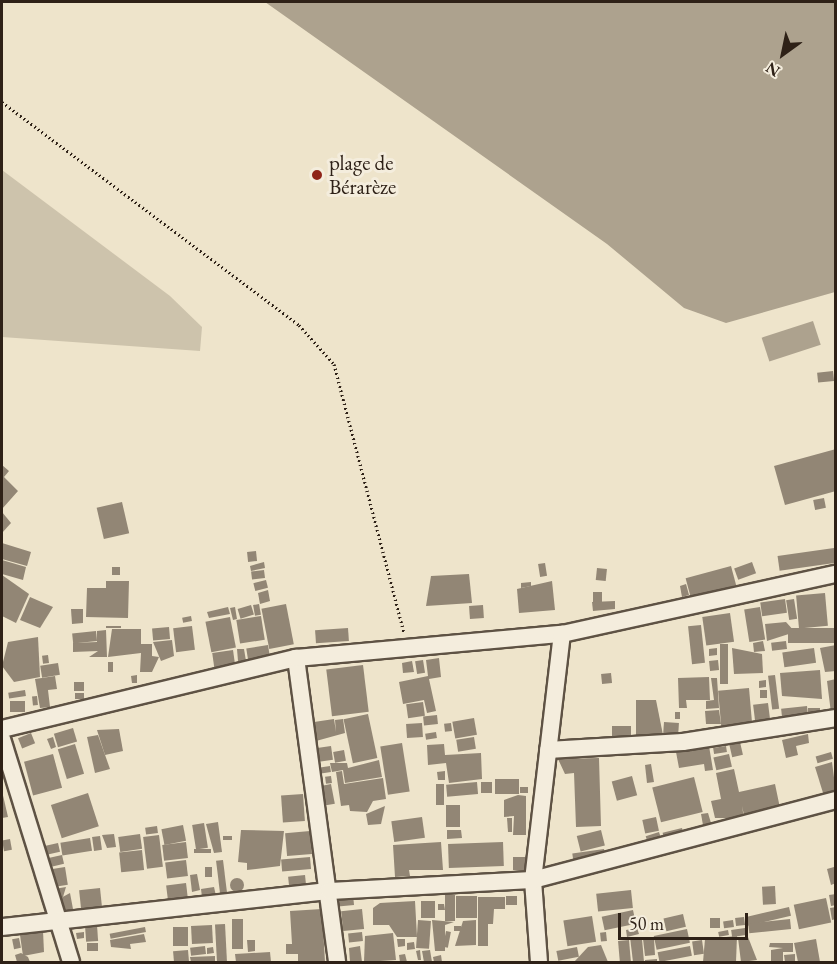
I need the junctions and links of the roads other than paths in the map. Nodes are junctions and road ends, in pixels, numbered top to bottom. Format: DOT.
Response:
graph roads {
  1 [pos="836,574"];
  2 [pos="562,634"];
  3 [pos="296,658"];
  4 [pos="836,718"];
  5 [pos="2,729"];
  6 [pos="2,739"];
  7 [pos="548,750"];
  8 [pos="836,800"];
  9 [pos="533,880"];
  10 [pos="329,891"];
  11 [pos="59,918"];
  12 [pos="2,927"];
  13 [pos="71,963"];
  14 [pos="337,963"];
  15 [pos="539,963"];
  1 -- 2 [label="street"];
  2 -- 3 [label="street"];
  2 -- 7 [label="street"];
  3 -- 5 [label="street"];
  3 -- 10 [label="street"];
  4 -- 7 [label="street"];
  6 -- 11 [label="street"];
  7 -- 9 [label="street"];
  8 -- 9 [label="street"];
  9 -- 10 [label="street"];
  9 -- 15 [label="street"];
  10 -- 11 [label="street"];
  10 -- 14 [label="street"];
  11 -- 12 [label="street"];
  11 -- 13 [label="street"];
}
